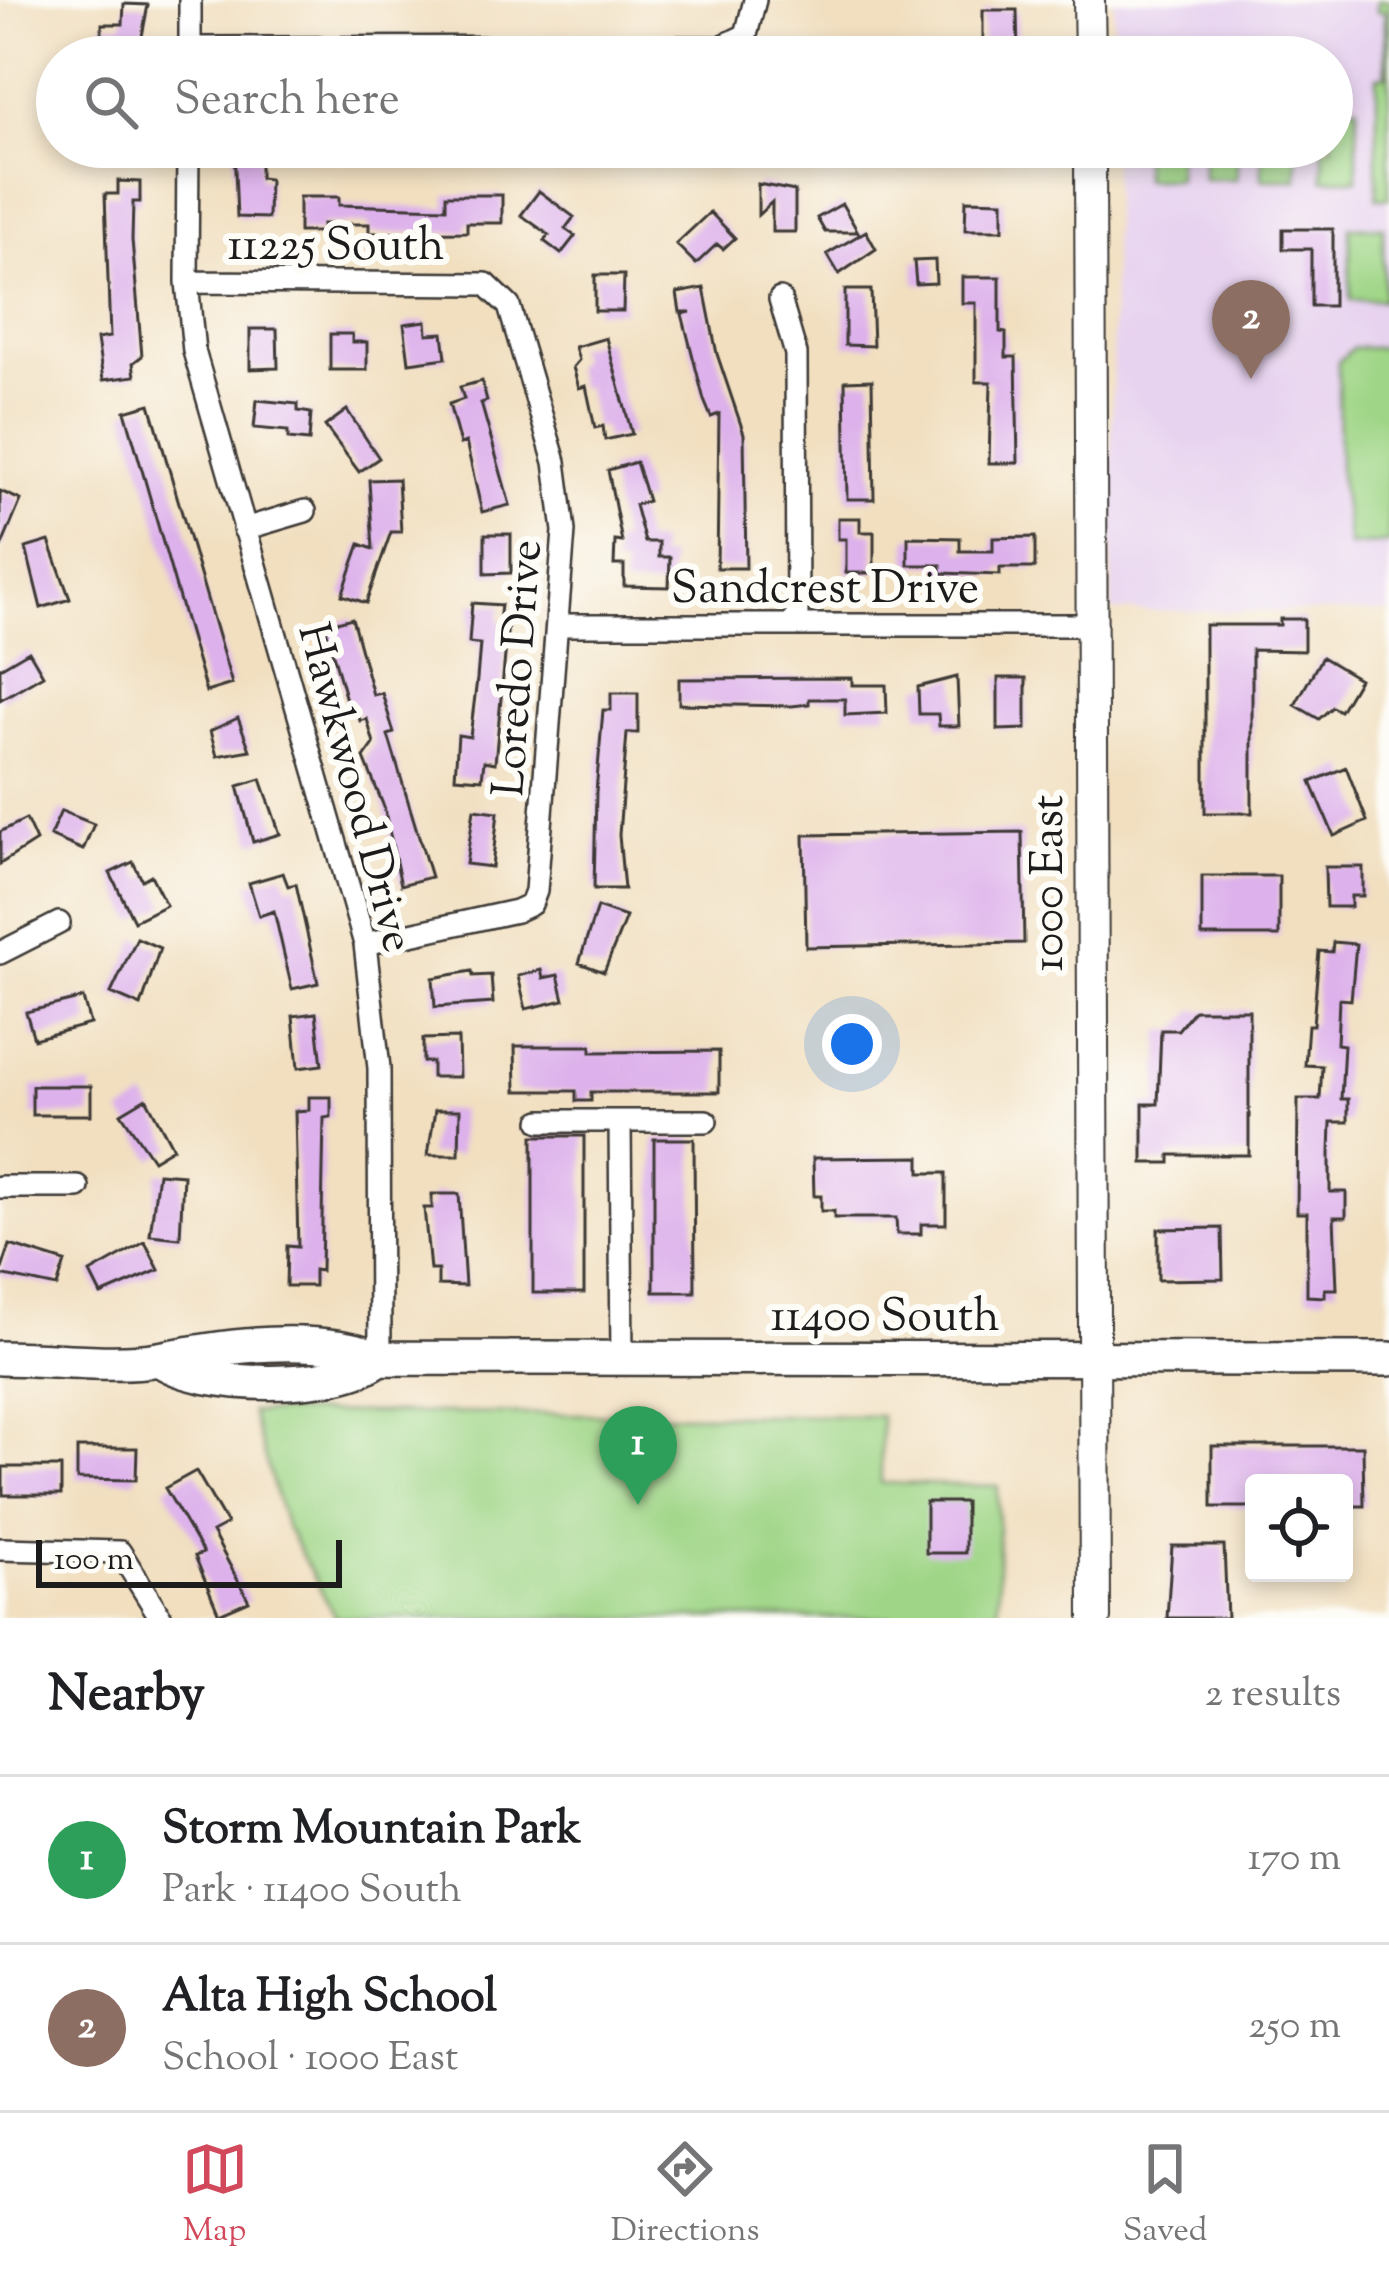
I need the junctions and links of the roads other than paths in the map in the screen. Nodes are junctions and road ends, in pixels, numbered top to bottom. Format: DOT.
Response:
graph roads {
  1 [pos="190,0"];
  2 [pos="755,0"];
  3 [pos="1089,0"];
  4 [pos="190,36"];
  5 [pos="744,36"];
  6 [pos="1090,36"];
  7 [pos="188,168"];
  8 [pos="1090,168"];
  9 [pos="187,282"];
  10 [pos="486,284"];
  11 [pos="780,299"];
  12 [pos="305,511"];
  13 [pos="244,529"];
  14 [pos="560,625"];
  15 [pos="797,625"];
  16 [pos="1090,626"];
  17 [pos="59,923"];
  18 [pos="365,944"];
  19 [pos="0,952"];
  20 [pos="542,1121"];
  21 [pos="620,1121"];
  22 [pos="706,1121"];
  23 [pos="0,1187"];
  24 [pos="78,1187"];
  25 [pos="0,1358"];
  26 [pos="380,1358"];
  27 [pos="622,1359"];
  28 [pos="1092,1359"];
  29 [pos="1389,1359"];
  30 [pos="0,1549"];
  31 [pos="160,1618"];
  32 [pos="1095,1618"];
  1 -- 4 [label="street"];
  2 -- 5 [label="street"];
  3 -- 6 [label="street"];
  7 -- 9 [label="street, Hawkwood Drive"];
  8 -- 16 [label="street, 1000 East"];
  9 -- 10 [label="street, 11225 South"];
  9 -- 13 [label="street, Hawkwood Drive"];
  10 -- 14 [label="street, Loredo Drive"];
  11 -- 15 [label="street"];
  12 -- 13 [label="street"];
  13 -- 18 [label="street, Hawkwood Drive"];
  14 -- 15 [label="street, Sandcrest Drive"];
  14 -- 18 [label="street, Loredo Drive"];
  15 -- 16 [label="street, Sandcrest Drive"];
  16 -- 28 [label="street, 1000 East"];
  17 -- 19 [label="street"];
  18 -- 26 [label="street, Hawkwood Drive"];
  20 -- 21 [label="street"];
  21 -- 22 [label="street"];
  21 -- 27 [label="street"];
  23 -- 24 [label="street"];
  25 -- 26 [label="main road, 11400 South"];
  26 -- 27 [label="main road, 11400 South"];
  27 -- 28 [label="main road, 11400 South"];
  28 -- 29 [label="main road, 11400 South"];
  28 -- 32 [label="street, 1000 East"];
  30 -- 31 [label="street"];
}
